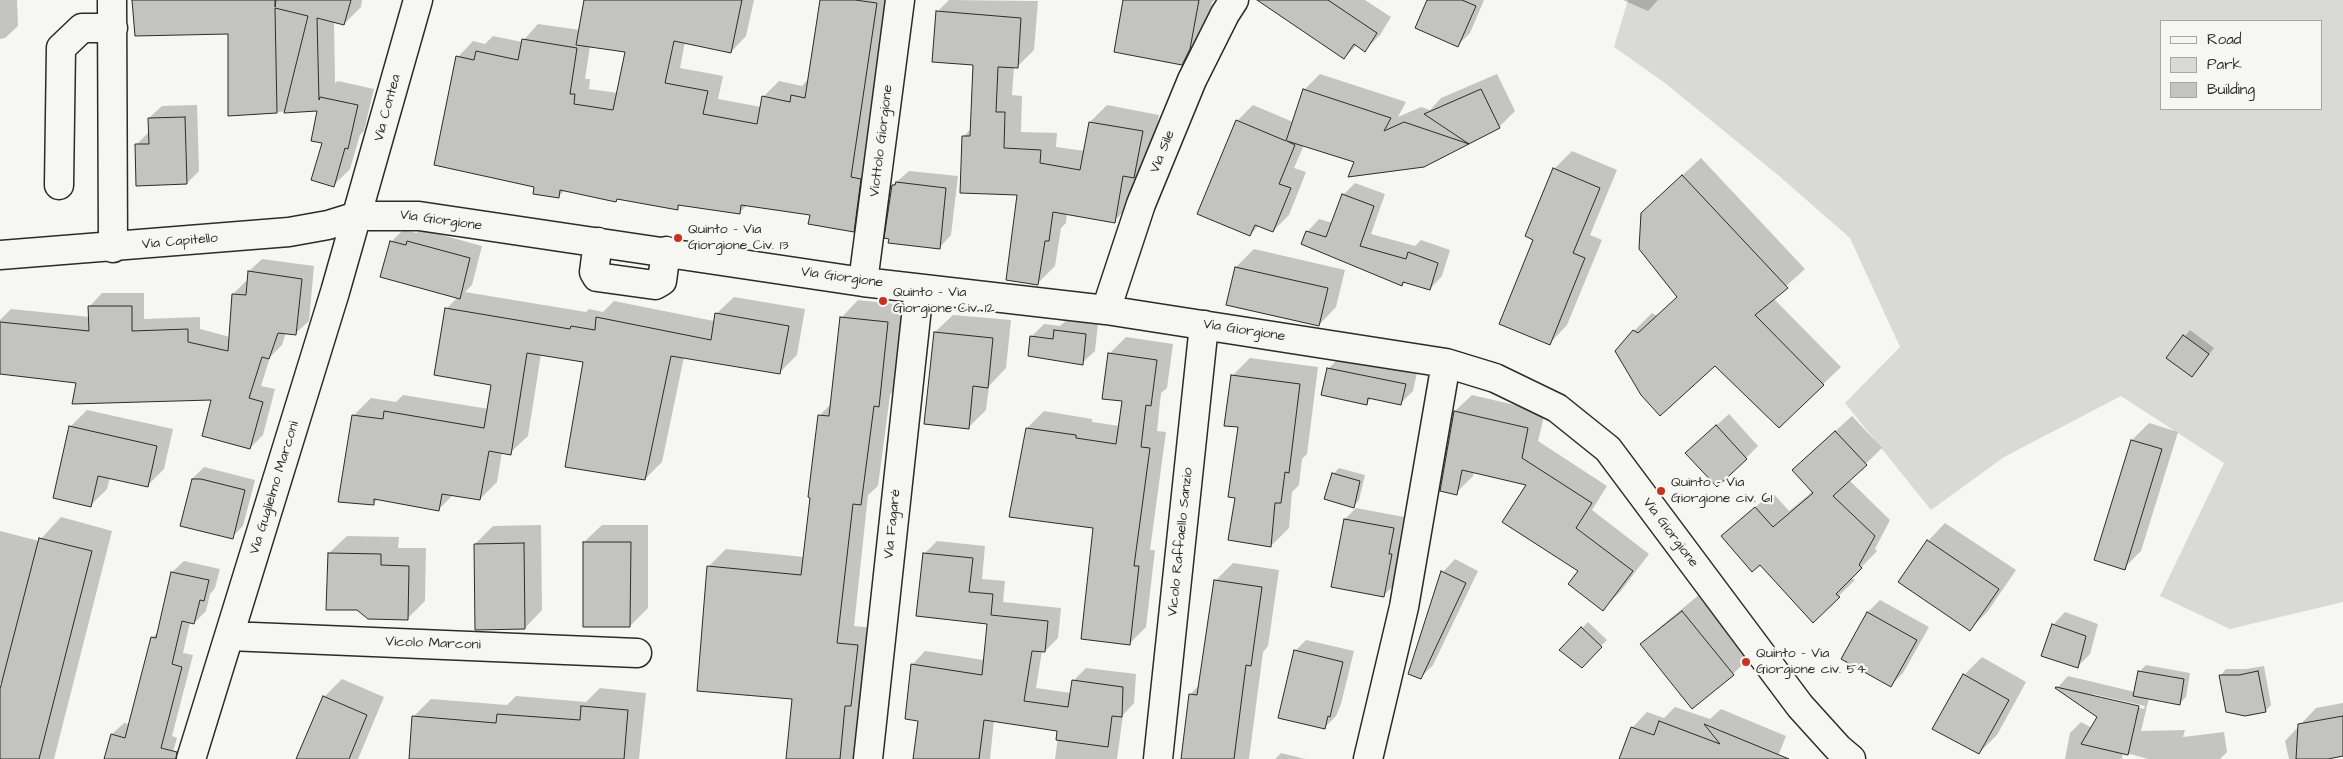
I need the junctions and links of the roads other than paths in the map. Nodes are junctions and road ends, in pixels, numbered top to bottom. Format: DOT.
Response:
graph roads {
  1 [pos="112,0"];
  2 [pos="418,0"];
  3 [pos="900,0"];
  4 [pos="1234,0"];
  5 [pos="112,28"];
  6 [pos="59,185"];
  7 [pos="357,216"];
  8 [pos="598,242"];
  9 [pos="113,248"];
  10 [pos="666,252"];
  11 [pos="0,255"];
  12 [pos="863,282"];
  13 [pos="919,289"];
  14 [pos="1106,310"];
  15 [pos="1204,325"];
  16 [pos="1446,363"];
  17 [pos="229,636"];
  18 [pos="638,652"];
  19 [pos="191,759"];
  20 [pos="868,759"];
  21 [pos="1158,759"];
  22 [pos="1368,759"];
  23 [pos="1851,759"];
  1 -- 5 [label="street"];
  2 -- 7 [label="street, Via Contea"];
  3 -- 12 [label="street, Viottolo Giorgione"];
  4 -- 14 [label="street, Via Sile"];
  5 -- 6 [label="street"];
  5 -- 9 [label="street"];
  7 -- 8 [label="street, Via Giorgione"];
  7 -- 9 [label="street, Via Capitello"];
  7 -- 17 [label="street, Via Guglielmo Marconi"];
  8 -- 10 [label="street, Via Giorgione"];
  8 -- 10 [label="street"];
  9 -- 11 [label="street, Via Capitello"];
  10 -- 12 [label="street, Via Giorgione"];
  12 -- 13 [label="street, Via Giorgione"];
  13 -- 14 [label="street, Via Giorgione"];
  13 -- 20 [label="street, Via Fagarè"];
  14 -- 15 [label="street, Via Giorgione"];
  15 -- 16 [label="street, Via Giorgione"];
  15 -- 21 [label="street, Vicolo Raffaello Sanzio"];
  16 -- 22 [label="street"];
  16 -- 23 [label="street, Via Giorgione"];
  17 -- 18 [label="street, Vicolo Marconi"];
  17 -- 19 [label="street, Via Guglielmo Marconi"];
}
